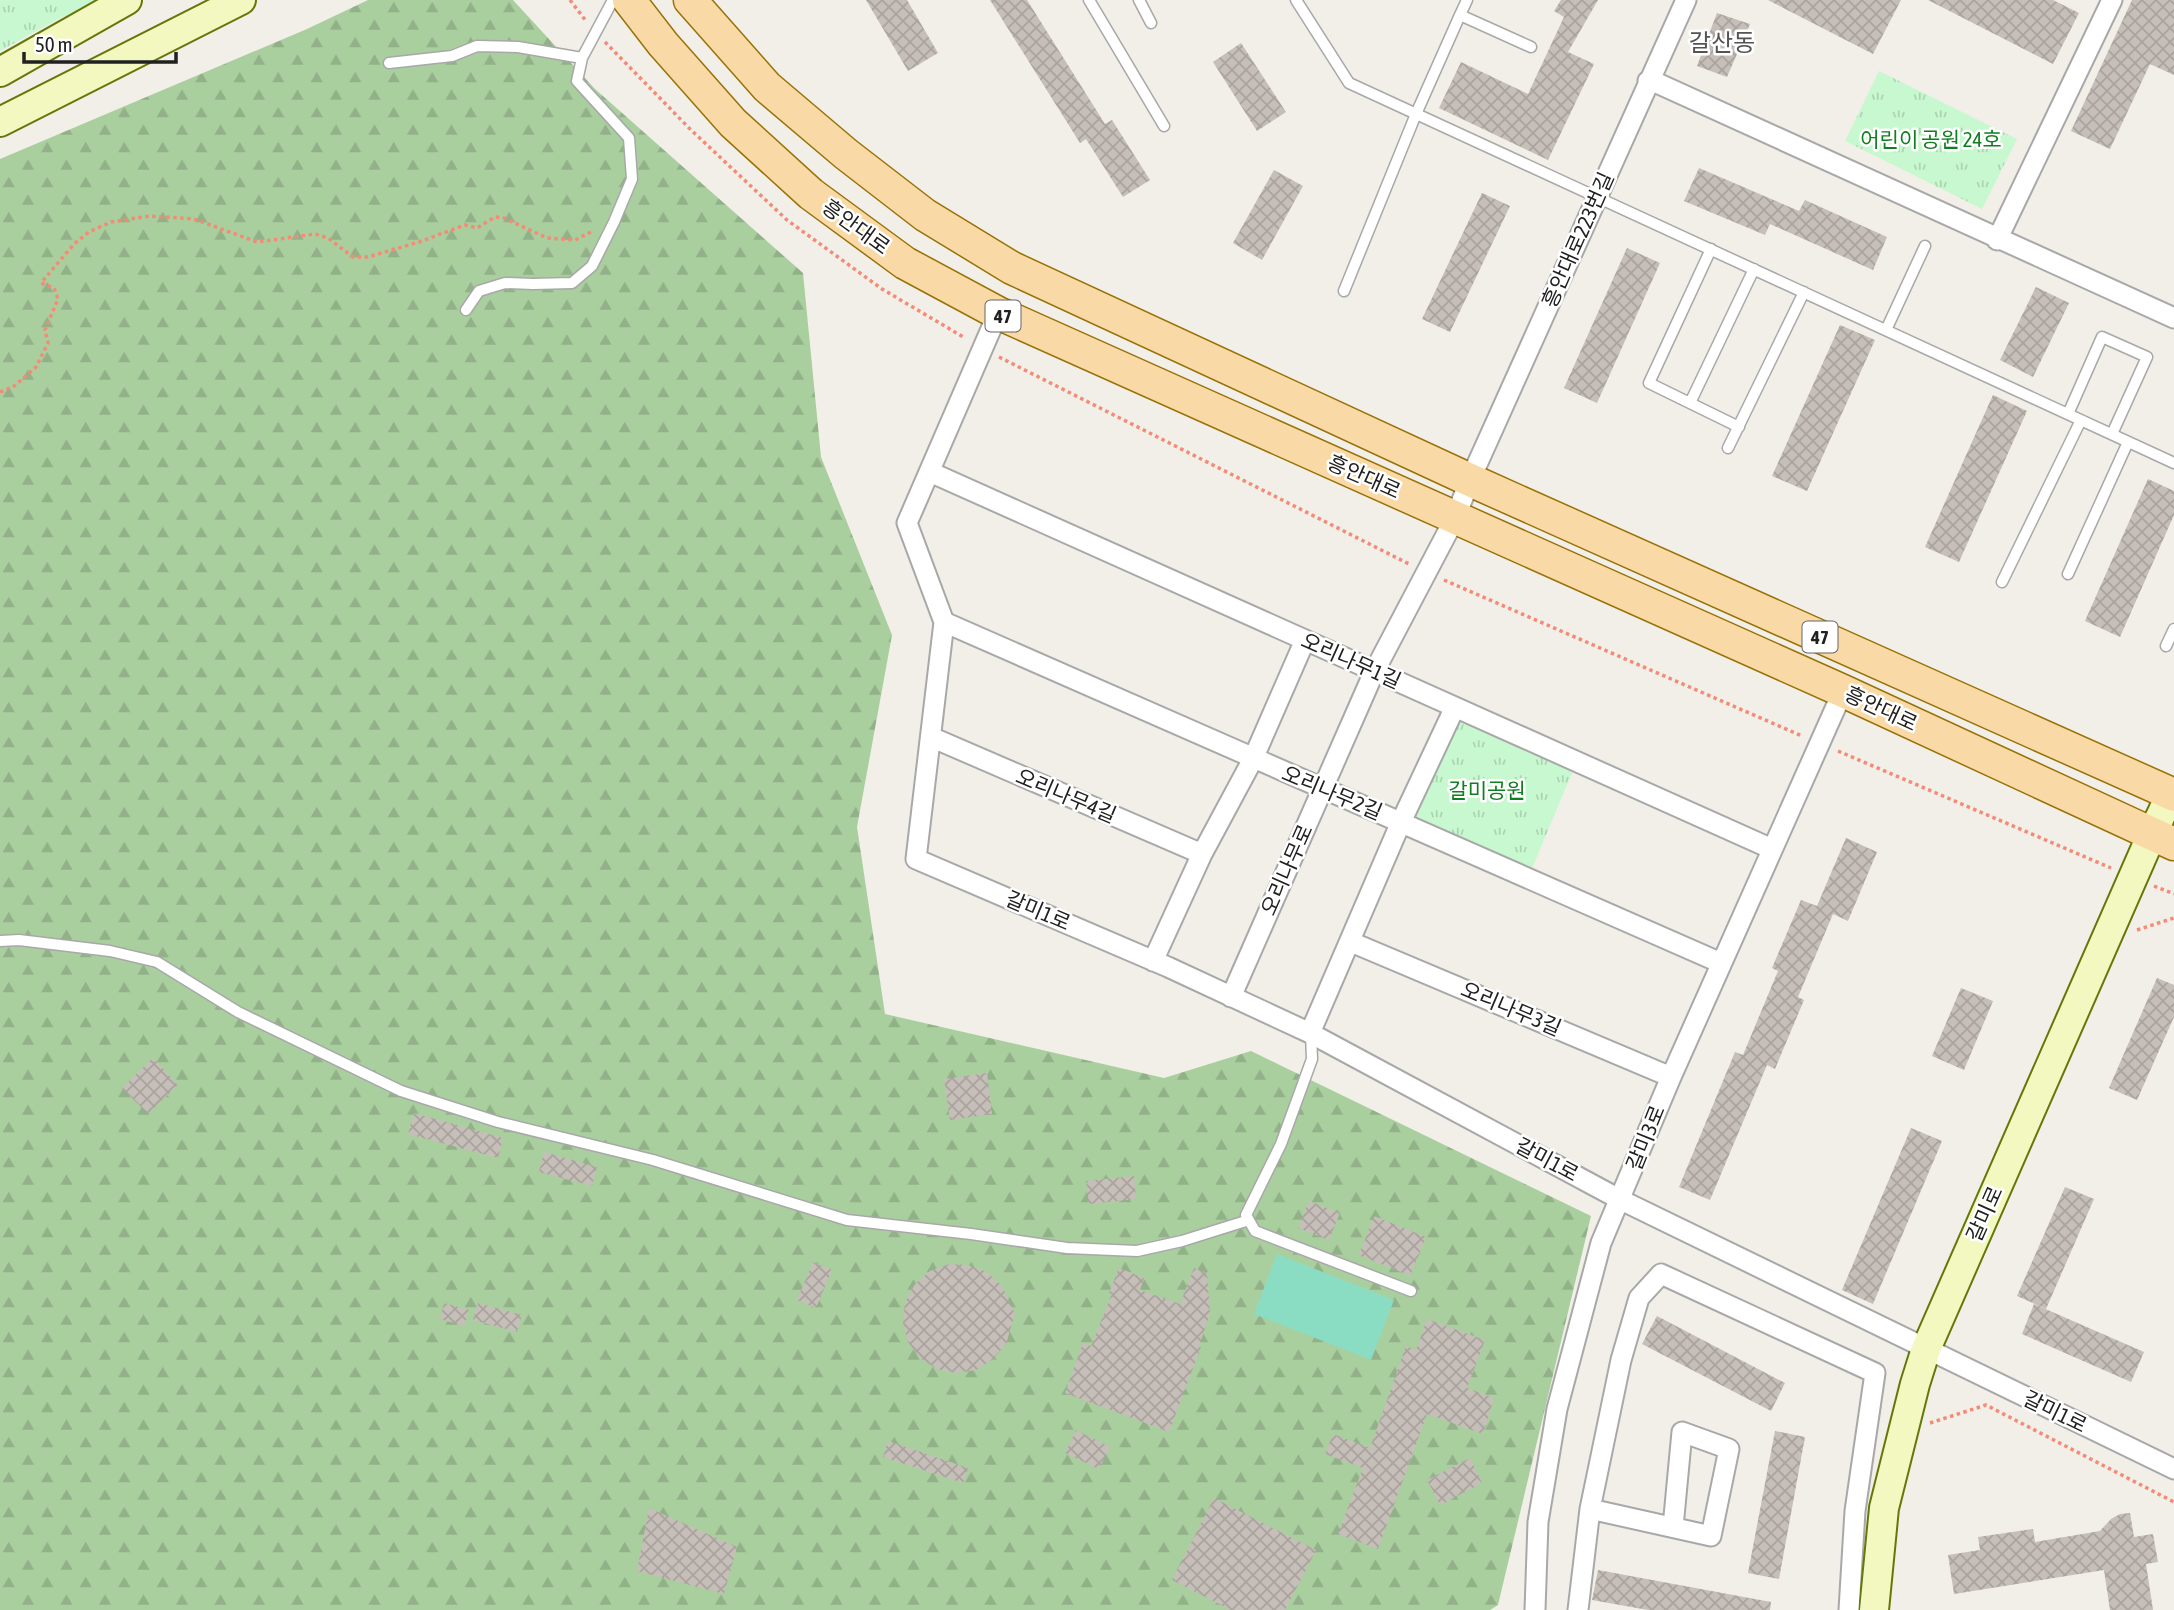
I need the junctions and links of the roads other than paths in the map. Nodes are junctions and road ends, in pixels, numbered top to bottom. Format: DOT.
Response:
graph roads {
  1 [pos="127,0"];
  2 [pos="241,0"];
  3 [pos="614,0"];
  4 [pos="629,0"];
  5 [pos="690,0"];
  6 [pos="1089,0"];
  7 [pos="1139,0"];
  8 [pos="1296,0"];
  9 [pos="1467,0"];
  10 [pos="1686,0"];
  11 [pos="2112,0"];
  12 [pos="1460,15"];
  13 [pos="1151,23"];
  14 [pos="1531,47"];
  15 [pos="582,58"];
  16 [pos="389,63"];
  17 [pos="0,72"];
  18 [pos="1648,81"];
  19 [pos="1416,114"];
  20 [pos="0,122"];
  21 [pos="1164,126"];
  22 [pos="1597,198"];
  23 [pos="1997,240"];
  24 [pos="1925,246"];
  25 [pos="1711,249"];
  26 [pos="1754,269"];
  27 [pos="1344,291"];
  28 [pos="1804,292"];
  29 [pos="466,310"];
  30 [pos="998,313"];
  31 [pos="2174,318"];
  32 [pos="1886,330"];
  33 [pos="1690,403"];
  34 [pos="2068,414"];
  35 [pos="2081,420"];
  36 [pos="1739,427"];
  37 [pos="2112,435"];
  38 [pos="2128,442"];
  39 [pos="1728,448"];
  40 [pos="2174,463"];
  41 [pos="930,472"];
  42 [pos="1470,480"];
  43 [pos="1538,511"];
  44 [pos="1455,518"];
  45 [pos="1521,547"];
  46 [pos="2067,574"];
  47 [pos="2002,582"];
  48 [pos="944,622"];
  49 [pos="2174,629"];
  50 [pos="1306,640"];
  51 [pos="2166,646"];
  52 [pos="1374,672"];
  53 [pos="1843,691"];
  54 [pos="1455,707"];
  55 [pos="930,737"];
  56 [pos="1253,759"];
  57 [pos="1323,788"];
  58 [pos="2173,792"];
  59 [pos="1401,822"];
  60 [pos="2163,839"];
  61 [pos="1772,849"];
  62 [pos="1202,855"];
  63 [pos="0,941"];
  64 [pos="1351,942"];
  65 [pos="1153,961"];
  66 [pos="1721,963"];
  67 [pos="1231,997"];
  68 [pos="1311,1033"];
  69 [pos="1671,1077"];
  70 [pos="1621,1200"];
  71 [pos="1249,1220"];
  72 [pos="1411,1291"];
  73 [pos="1926,1349"];
  74 [pos="2174,1469"];
  75 [pos="1590,1509"];
  76 [pos="1673,1527"];
  77 [pos="1535,1610"];
  78 [pos="1578,1610"];
  79 [pos="1849,1610"];
  80 [pos="1874,1610"];
  1 -- 17 [label="street"];
  2 -- 20 [label="street"];
  3 -- 15 [label="lane"];
  4 -- 30 [label="main road, 흥안대로 / 47"];
  5 -- 42 [label="main road, 흥안대로 / 47"];
  6 -- 21 [label="lane"];
  7 -- 13 [label="lane"];
  8 -- 19 [label="lane"];
  9 -- 12 [label="lane"];
  10 -- 18 [label="street, 흥안대로223번길"];
  11 -- 23 [label="street"];
  12 -- 14 [label="lane"];
  12 -- 19 [label="lane"];
  15 -- 16 [label="lane"];
  15 -- 29 [label="lane"];
  18 -- 22 [label="street, 흥안대로223번길"];
  18 -- 23 [label="street"];
  19 -- 22 [label="lane"];
  19 -- 27 [label="lane"];
  22 -- 25 [label="lane"];
  22 -- 42 [label="street, 흥안대로223번길"];
  23 -- 31 [label="street"];
  24 -- 32 [label="lane"];
  25 -- 26 [label="lane"];
  25 -- 33 [label="lane"];
  26 -- 28 [label="lane"];
  26 -- 33 [label="lane"];
  28 -- 32 [label="lane"];
  28 -- 36 [label="lane"];
  30 -- 41 [label="street"];
  30 -- 44 [label="main road, 흥안대로 / 47"];
  32 -- 34 [label="lane"];
  33 -- 36 [label="lane"];
  34 -- 35 [label="lane"];
  34 -- 37 [label="lane"];
  35 -- 37 [label="lane"];
  35 -- 47 [label="lane"];
  36 -- 39 [label="lane"];
  37 -- 38 [label="lane"];
  38 -- 40 [label="lane"];
  38 -- 46 [label="lane"];
  41 -- 48 [label="street"];
  41 -- 50 [label="street, 오리나무1길"];
  42 -- 43 [label="main road, 흥안대로 / 47"];
  42 -- 44 [label="street, 흥안대로223번길"];
  43 -- 45 [label="main road"];
  43 -- 58 [label="main road, 흥안대로 / 47"];
  44 -- 45 [label="main road, 흥안대로 / 47"];
  44 -- 52 [label="street, 오리나무로"];
  45 -- 53 [label="main road, 흥안대로 / 47"];
  48 -- 55 [label="street"];
  48 -- 56 [label="street, 오리나무2길"];
  49 -- 51 [label="lane"];
  50 -- 52 [label="street, 오리나무1길"];
  50 -- 56 [label="street"];
  52 -- 54 [label="street, 오리나무1길"];
  52 -- 57 [label="street, 오리나무로"];
  53 -- 60 [label="main road, 흥안대로 / 47"];
  53 -- 61 [label="street, 갈미3로"];
  54 -- 59 [label="street"];
  54 -- 61 [label="street, 오리나무1길"];
  55 -- 62 [label="street, 오리나무4길"];
  55 -- 65 [label="street, 갈미1로"];
  56 -- 57 [label="street, 오리나무2길"];
  56 -- 62 [label="street"];
  57 -- 59 [label="street, 오리나무2길"];
  57 -- 67 [label="street, 오리나무로"];
  58 -- 60 [label="street, 갈미로"];
  59 -- 64 [label="street"];
  59 -- 66 [label="street, 오리나무2길"];
  60 -- 73 [label="street, 갈미로"];
  61 -- 66 [label="street, 갈미3로"];
  62 -- 65 [label="street"];
  63 -- 71 [label="lane"];
  64 -- 68 [label="street"];
  64 -- 69 [label="street, 오리나무3길"];
  65 -- 67 [label="street, 갈미1로"];
  66 -- 69 [label="street, 갈미3로"];
  67 -- 68 [label="street, 갈미1로"];
  68 -- 70 [label="street, 갈미1로"];
  68 -- 71 [label="lane"];
  69 -- 70 [label="street, 갈미3로"];
  70 -- 73 [label="street, 갈미1로"];
  70 -- 77 [label="street, 갈미3로"];
  71 -- 72 [label="lane"];
  73 -- 74 [label="street, 갈미1로"];
  73 -- 80 [label="street, 갈미로"];
  75 -- 76 [label="street"];
  75 -- 78 [label="street"];
  75 -- 79 [label="street"];
  76 -- 76 [label="street"];
}
